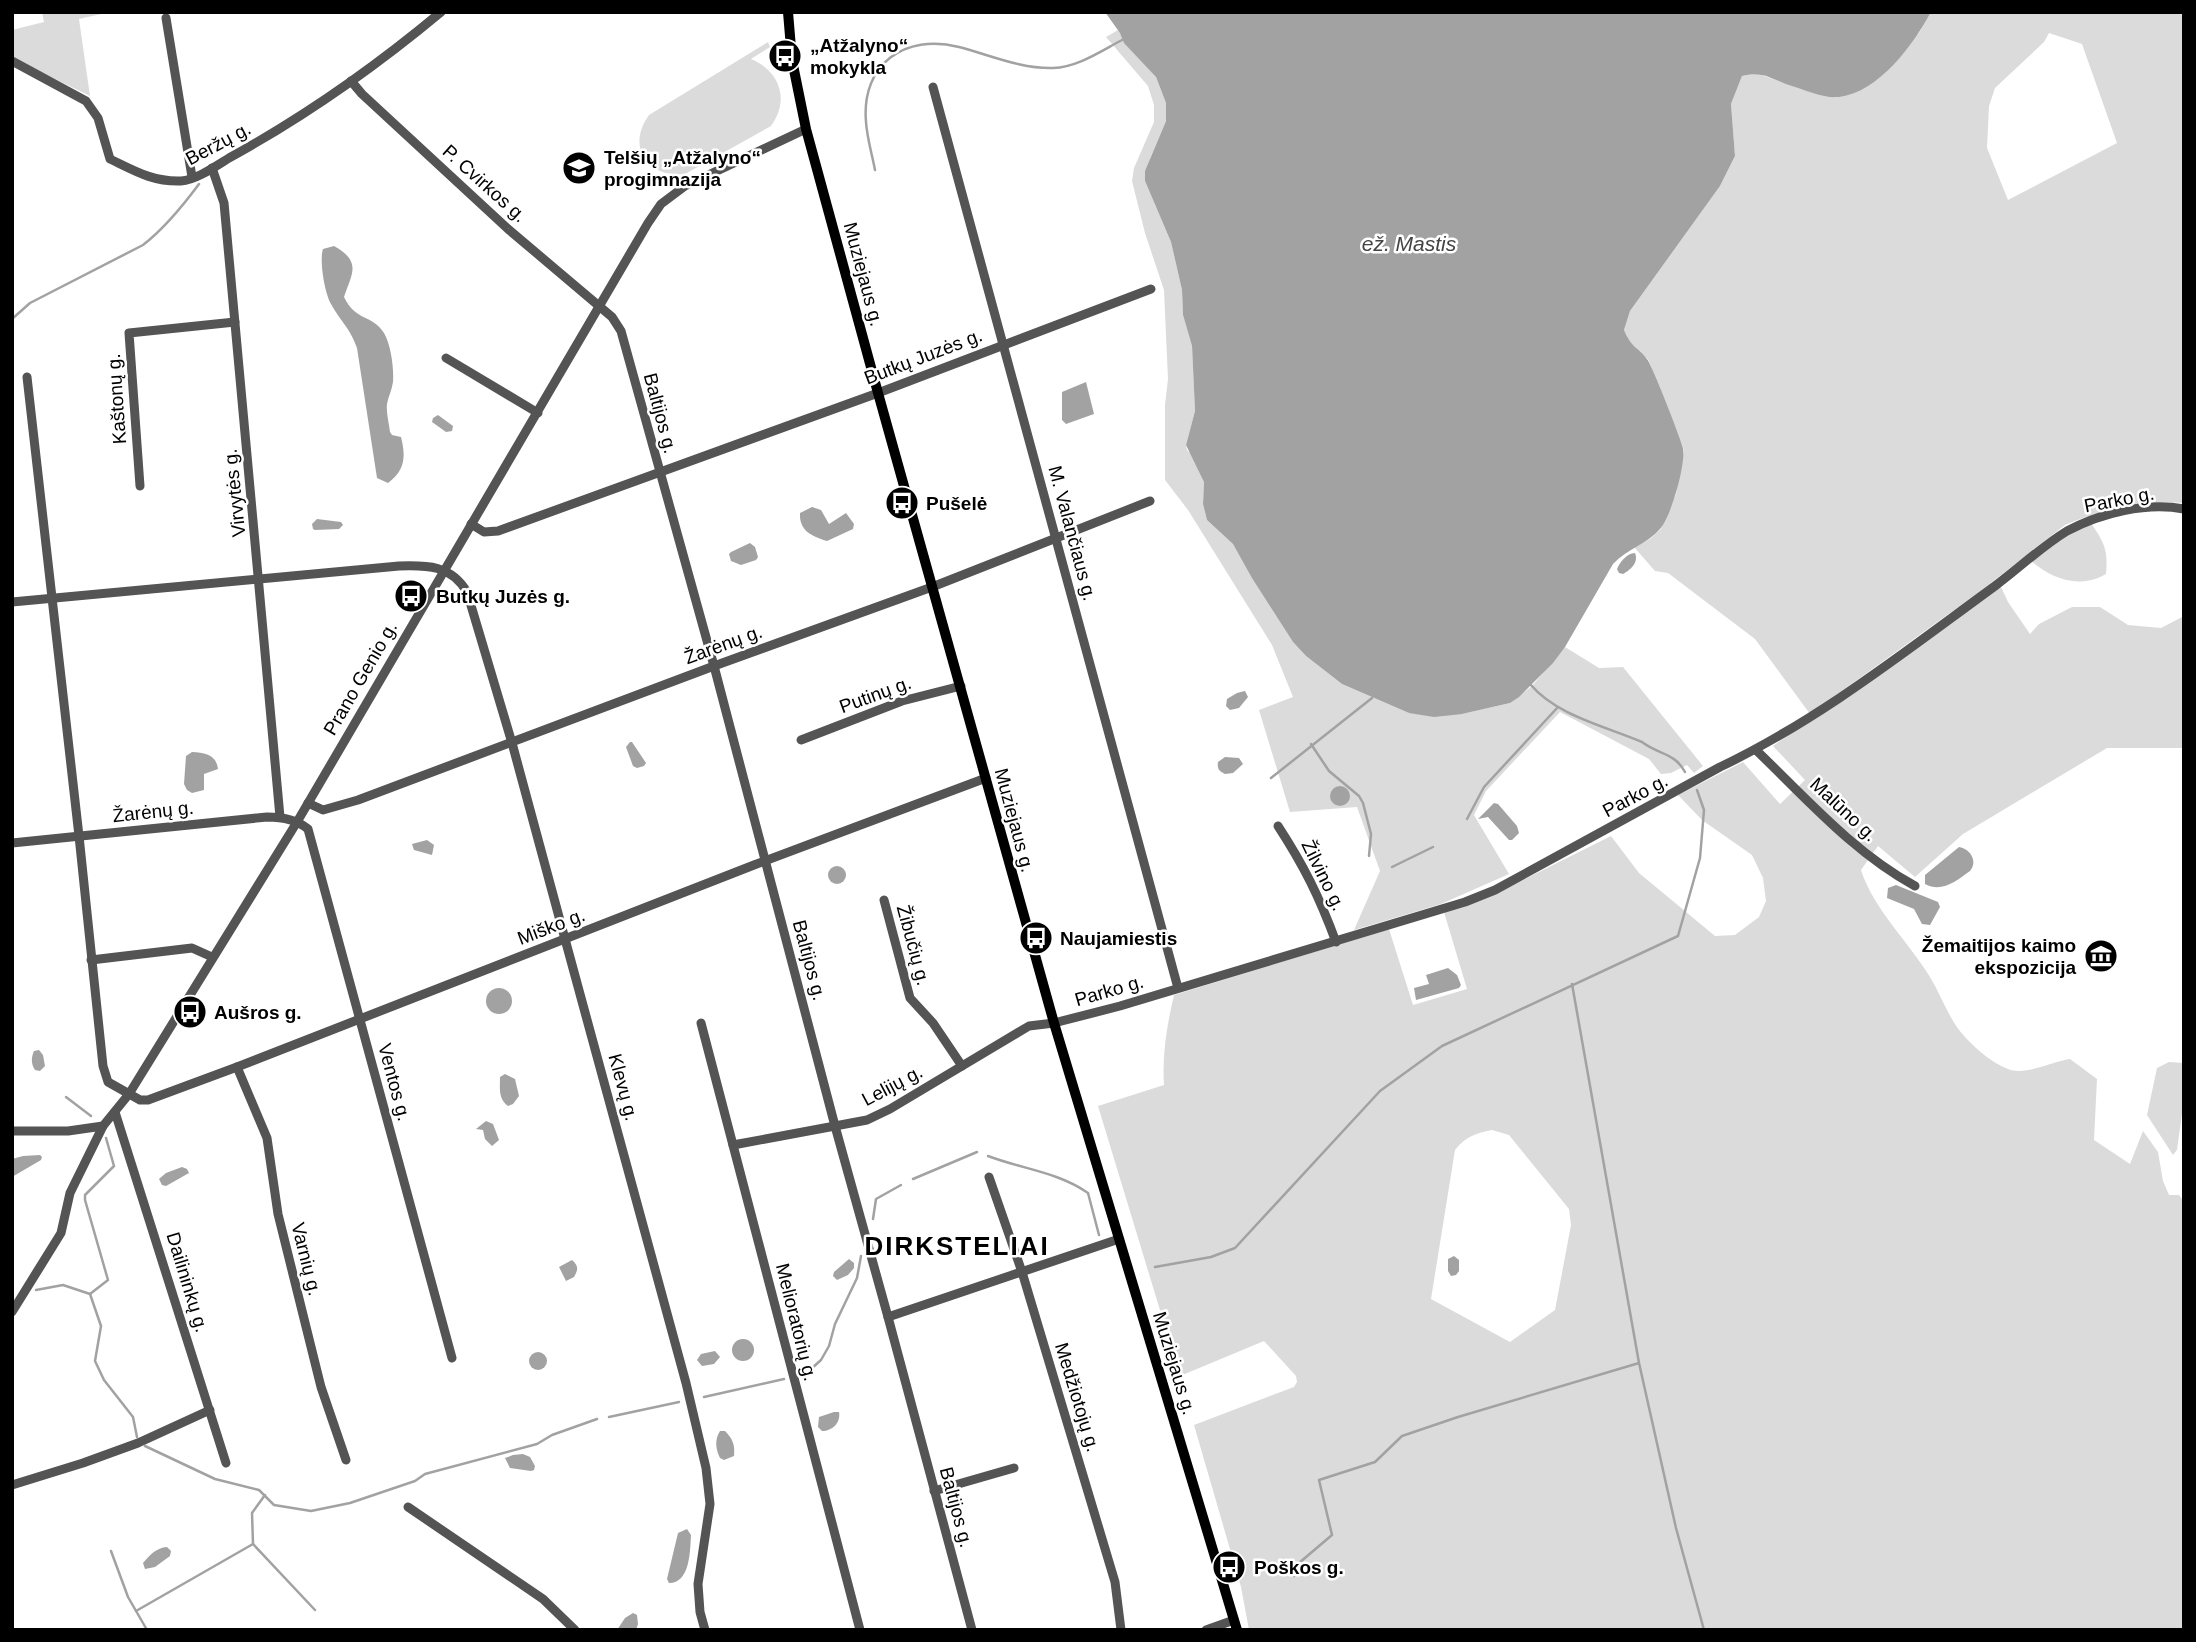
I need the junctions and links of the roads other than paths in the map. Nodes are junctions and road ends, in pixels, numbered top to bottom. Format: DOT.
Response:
graph roads {
  1 [pos="441,12"];
  2 [pos="788,12"];
  3 [pos="166,18"];
  4 [pos="12,61"];
  5 [pos="351,81"];
  6 [pos="933,87"];
  7 [pos="806,129"];
  8 [pos="212,168"];
  9 [pos="192,177"];
  10 [pos="1151,289"];
  11 [pos="599,307"];
  12 [pos="235,322"];
  13 [pos="1004,344"];
  14 [pos="446,358"];
  15 [pos="27,377"];
  16 [pos="878,393"];
  17 [pos="538,413"];
  18 [pos="659,472"];
  19 [pos="140,486"];
  20 [pos="1150,501"];
  21 [pos="2184,509"];
  22 [pos="471,524"];
  23 [pos="1057,539"];
  24 [pos="443,570"];
  25 [pos="259,578"];
  26 [pos="932,587"];
  27 [pos="51,598"];
  28 [pos="12,602"];
  29 [pos="714,666"];
  30 [pos="961,685"];
  31 [pos="801,740"];
  32 [pos="512,743"];
  33 [pos="1756,750"];
  34 [pos="986,778"];
  35 [pos="307,803"];
  36 [pos="280,817"];
  37 [pos="297,822"];
  38 [pos="1278,826"];
  39 [pos="79,836"];
  40 [pos="12,843"];
  41 [pos="766,860"];
  42 [pos="1914,886"];
  43 [pos="884,900"];
  44 [pos="565,939"];
  45 [pos="1336,942"];
  46 [pos="212,957"];
  47 [pos="91,960"];
  48 [pos="1178,988"];
  49 [pos="359,1018"];
  50 [pos="701,1023"];
  51 [pos="1054,1023"];
  52 [pos="962,1066"];
  53 [pos="237,1067"];
  54 [pos="129,1094"];
  55 [pos="116,1112"];
  56 [pos="103,1126"];
  57 [pos="835,1126"];
  58 [pos="12,1131"];
  59 [pos="733,1145"];
  60 [pos="989,1177"];
  61 [pos="1119,1239"];
  62 [pos="1023,1272"];
  63 [pos="12,1312"];
  64 [pos="888,1317"];
  65 [pos="452,1358"];
  66 [pos="209,1410"];
  67 [pos="346,1460"];
  68 [pos="226,1463"];
  69 [pos="1014,1468"];
  70 [pos="12,1485"];
  71 [pos="934,1491"];
  72 [pos="408,1507"];
  73 [pos="1236,1625"];
  74 [pos="575,1630"];
  75 [pos="705,1630"];
  76 [pos="860,1630"];
  77 [pos="972,1630"];
  78 [pos="1121,1630"];
  79 [pos="1206,1630"];
  1 -- 5 [label="street, Beržų g."];
  2 -- 7 [label="main road, Muziejaus g."];
  3 -- 9 [label="street"];
  4 -- 9 [label="street, Beržų g."];
  5 -- 8 [label="street, Beržų g."];
  5 -- 11 [label="street, P. Cvirkos g."];
  6 -- 13 [label="street, M. Valančiaus g."];
  7 -- 11 [label="street, Prano Genio g."];
  7 -- 16 [label="main road, Muziejaus g."];
  8 -- 9 [label="street, Beržų g."];
  8 -- 12 [label="street, Virvytės g."];
  10 -- 13 [label="street, Butkų Juzės g."];
  11 -- 17 [label="street, Prano Genio g."];
  11 -- 18 [label="street, Baltijos g."];
  12 -- 19 [label="street, Kaštonų g."];
  12 -- 25 [label="street, Virvytės g."];
  13 -- 16 [label="street, Butkų Juzės g."];
  13 -- 23 [label="street, M. Valančiaus g."];
  14 -- 17 [label="street"];
  15 -- 27 [label="street"];
  16 -- 18 [label="street, Butkų Juzės g."];
  16 -- 26 [label="main road, Muziejaus g."];
  17 -- 22 [label="street, Prano Genio g."];
  18 -- 22 [label="street, Butkų Juzės g."];
  18 -- 29 [label="street, Baltijos g."];
  20 -- 23 [label="street, Žarėnų g."];
  21 -- 33 [label="street, Parko g."];
  22 -- 24 [label="street, Prano Genio g."];
  23 -- 26 [label="street, Žarėnų g."];
  23 -- 48 [label="street, M. Valančiaus g."];
  24 -- 25 [label="street"];
  24 -- 32 [label="street, Klevų g."];
  24 -- 35 [label="street, Prano Genio g."];
  25 -- 27 [label="street"];
  25 -- 36 [label="street, Virvytės g."];
  26 -- 29 [label="street, Žarėnų g."];
  26 -- 30 [label="main road, Muziejaus g."];
  27 -- 28 [label="street"];
  27 -- 39 [label="street"];
  29 -- 32 [label="street, Žarėnų g."];
  29 -- 41 [label="street, Baltijos g."];
  30 -- 31 [label="street, Putinų g."];
  30 -- 34 [label="main road, Muziejaus g."];
  32 -- 35 [label="street, Žarėnų g."];
  32 -- 44 [label="street, Klevų g."];
  33 -- 42 [label="street, Malūno g."];
  33 -- 45 [label="street, Parko g."];
  34 -- 41 [label="street, Miško g."];
  34 -- 51 [label="main road, Muziejaus g."];
  35 -- 37 [label="street, Prano Genio g."];
  36 -- 37 [label="street, Žarėnų g."];
  36 -- 39 [label="street, Žarėnų g."];
  37 -- 46 [label="street, Prano Genio g."];
  37 -- 49 [label="street, Ventos g."];
  38 -- 45 [label="street, Žilvino g."];
  39 -- 40 [label="street, Žarėnų g."];
  39 -- 47 [label="street"];
  41 -- 44 [label="street, Miško g."];
  41 -- 57 [label="street, Baltijos g."];
  43 -- 52 [label="street, Žibučių g."];
  44 -- 49 [label="street, Miško g."];
  44 -- 75 [label="street, Klevų g."];
  45 -- 48 [label="street, Parko g."];
  46 -- 47 [label="street"];
  46 -- 54 [label="street, Prano Genio g."];
  47 -- 54 [label="street"];
  48 -- 51 [label="street, Parko g."];
  49 -- 53 [label="street, Miško g."];
  49 -- 65 [label="street, Ventos g."];
  50 -- 59 [label="street, Melioratorių g."];
  51 -- 52 [label="street, Lelijų g."];
  51 -- 61 [label="main road, Muziejaus g."];
  52 -- 57 [label="street, Lelijų g."];
  53 -- 54 [label="street, Miško g."];
  53 -- 67 [label="street, Varnių g."];
  54 -- 55 [label="street, Prano Genio g."];
  55 -- 56 [label="street, Prano Genio g."];
  55 -- 66 [label="street, Dailininkų g."];
  56 -- 58 [label="street"];
  56 -- 63 [label="street, Prano Genio g."];
  57 -- 59 [label="street, Lelijų g."];
  57 -- 64 [label="street, Baltijos g."];
  59 -- 76 [label="street, Melioratorių g."];
  60 -- 62 [label="street, Medžiotojų g."];
  61 -- 62 [label="street"];
  61 -- 73 [label="main road, Muziejaus g."];
  62 -- 64 [label="street"];
  62 -- 78 [label="street, Medžiotojų g."];
  64 -- 71 [label="street, Baltijos g."];
  66 -- 68 [label="street, Dailininkų g."];
  66 -- 70 [label="street"];
  69 -- 71 [label="street"];
  71 -- 77 [label="street, Baltijos g."];
  72 -- 74 [label="street"];
  73 -- 79 [label="street"];
}
